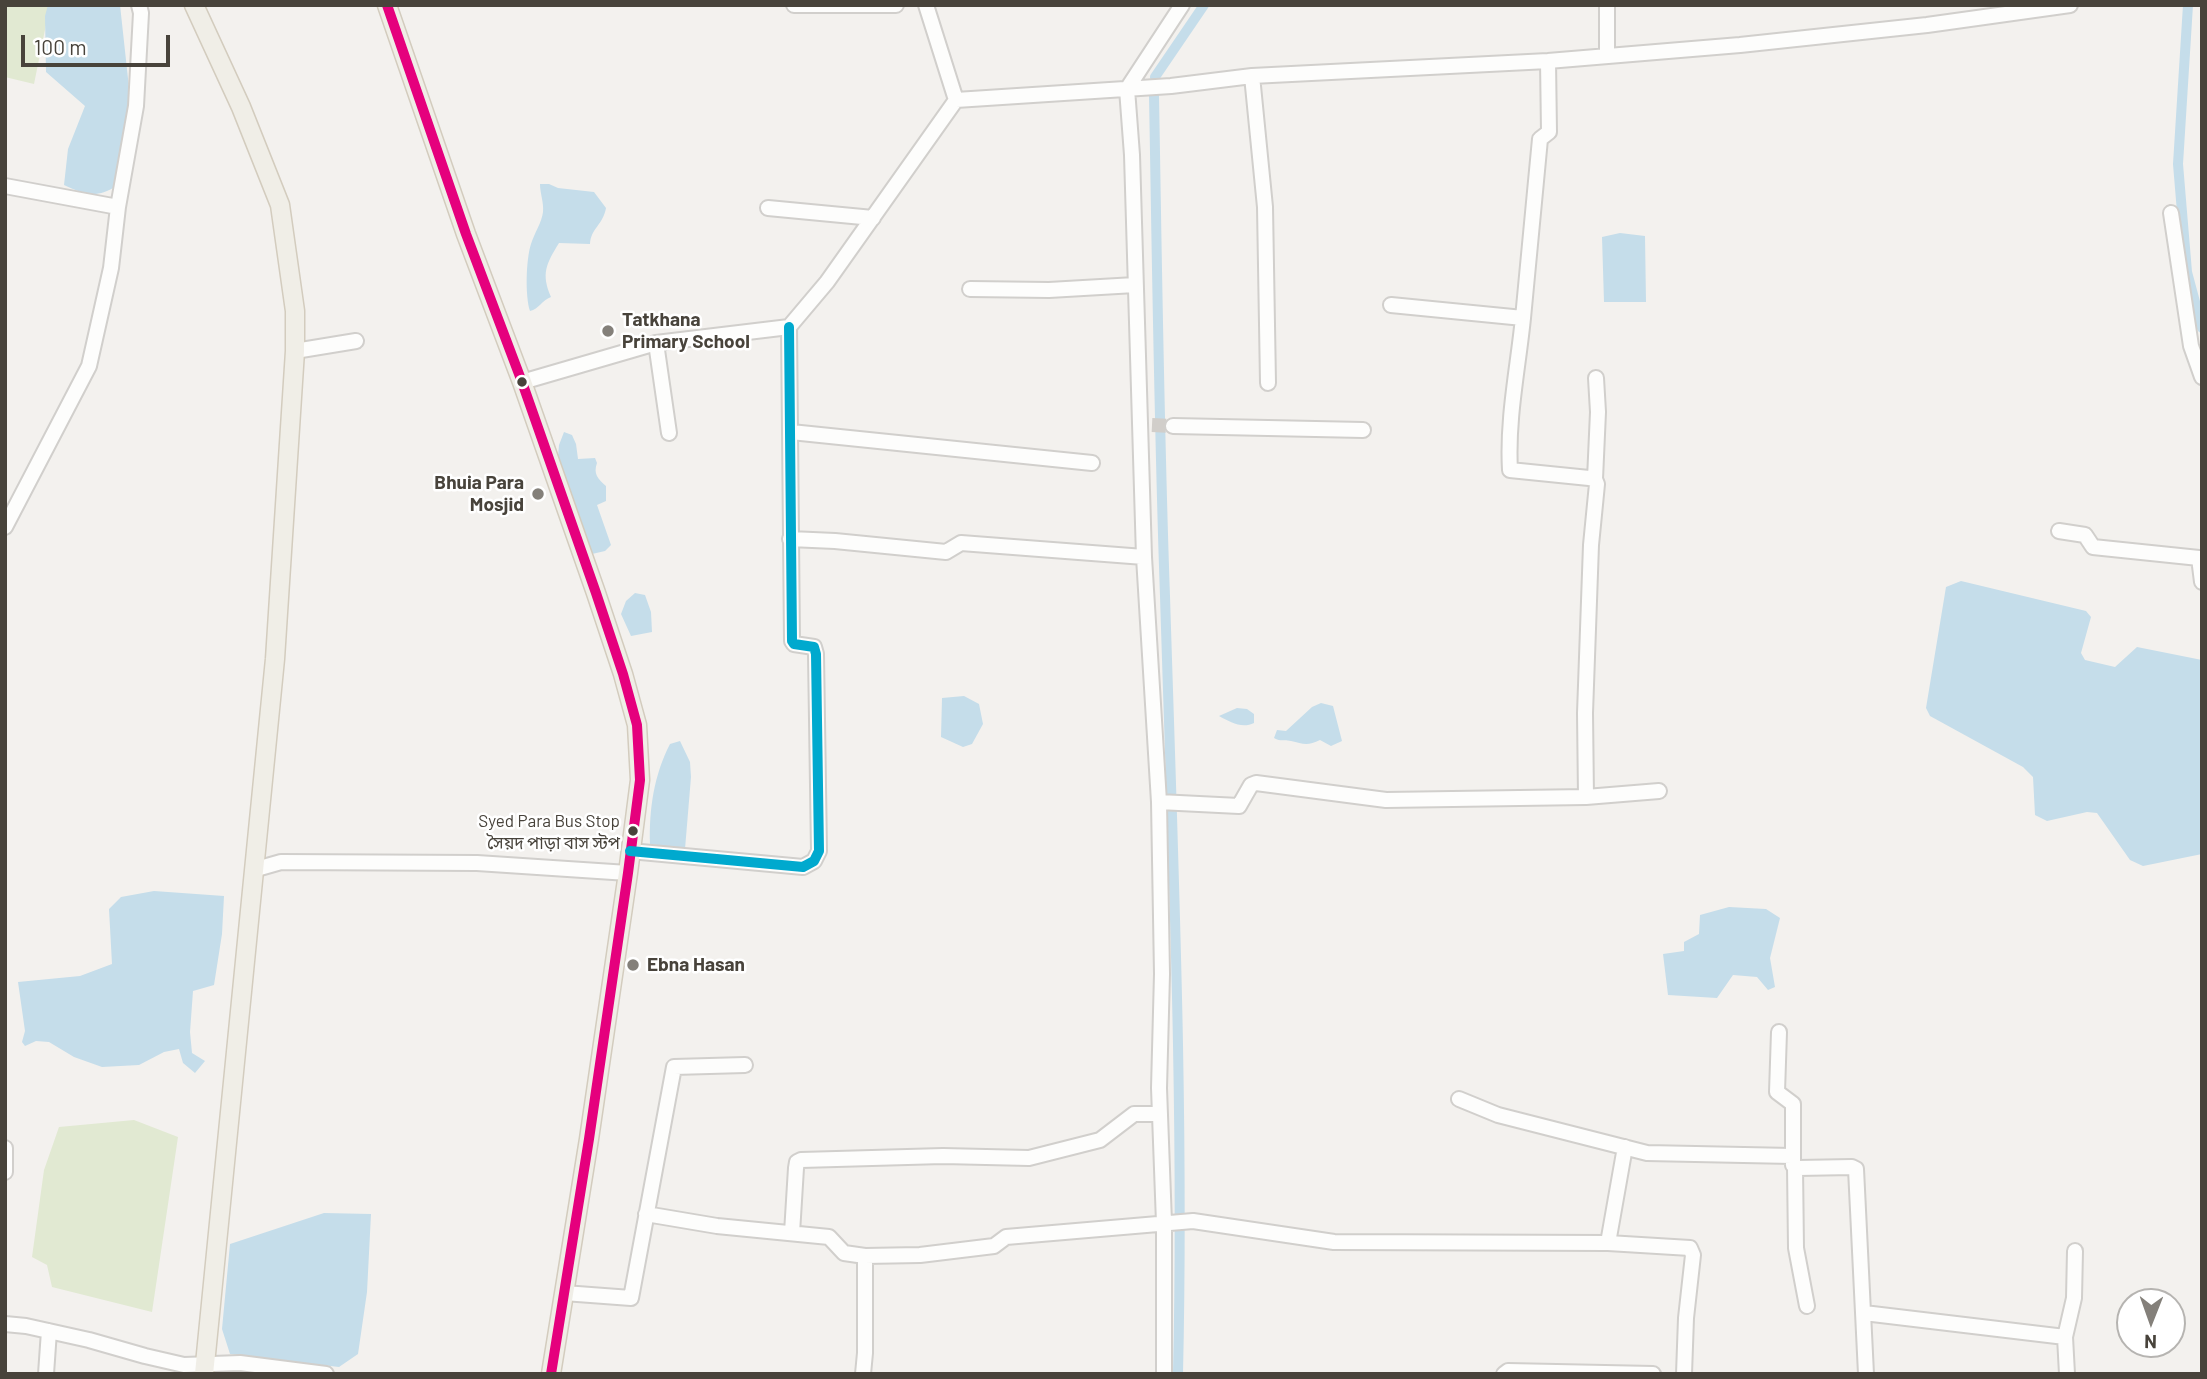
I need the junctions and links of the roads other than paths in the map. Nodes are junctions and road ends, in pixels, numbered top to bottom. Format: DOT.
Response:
graph roads {
  1 [pos="139,5"];
  2 [pos="194,5"];
  3 [pos="387,5"];
  4 [pos="794,5"];
  5 [pos="896,5"];
  6 [pos="926,5"];
  7 [pos="1182,5"];
  8 [pos="1608,5"];
  9 [pos="2070,5"];
  10 [pos="1607,56"];
  11 [pos="1548,61"];
  12 [pos="1252,76"];
  13 [pos="1127,89"];
  14 [pos="956,100"];
  15 [pos="5,186"];
  16 [pos="118,207"];
  17 [pos="768,208"];
  18 [pos="2171,213"];
  19 [pos="873,218"];
  20 [pos="1135,285"];
  21 [pos="970,289"];
  22 [pos="1391,305"];
  23 [pos="1523,318"];
  24 [pos="789,327"];
  25 [pos="356,341"];
  26 [pos="656,343"];
  27 [pos="295,351"];
  28 [pos="2202,377"];
  29 [pos="1596,378"];
  30 [pos="522,382"];
  31 [pos="1268,383"];
  32 [pos="1173,426"];
  33 [pos="1363,430"];
  34 [pos="791,432"];
  35 [pos="669,433"];
  36 [pos="1092,463"];
  37 [pos="1595,479"];
  38 [pos="5,527"];
  39 [pos="2059,531"];
  40 [pos="790,539"];
  41 [pos="1144,557"];
  42 [pos="2202,582"];
  43 [pos="1659,791"];
  44 [pos="1586,797"];
  45 [pos="1164,802"];
  46 [pos="630,851"];
  47 [pos="253,870"];
  48 [pos="628,873"];
  49 [pos="1779,1032"];
  50 [pos="745,1065"];
  51 [pos="1459,1099"];
  52 [pos="1160,1114"];
  53 [pos="1625,1147"];
  54 [pos="5,1148"];
  55 [pos="1794,1162"];
  56 [pos="5,1172"];
  57 [pos="646,1214"];
  58 [pos="1169,1222"];
  59 [pos="792,1233"];
  60 [pos="1608,1242"];
  61 [pos="2076,1251"];
  62 [pos="865,1256"];
  63 [pos="564,1293"];
  64 [pos="1807,1306"];
  65 [pos="1864,1313"];
  66 [pos="5,1324"];
  67 [pos="49,1331"];
  68 [pos="2065,1336"];
  69 [pos="205,1368"];
  70 [pos="46,1374"];
  71 [pos="326,1374"];
  72 [pos="551,1374"];
  73 [pos="863,1374"];
  74 [pos="1164,1374"];
  75 [pos="1504,1374"];
  76 [pos="1653,1374"];
  77 [pos="1684,1374"];
  78 [pos="1866,1374"];
  79 [pos="2067,1374"];
  1 -- 16 [label="street"];
  2 -- 27 [label="main road"];
  3 -- 30 [label="main road"];
  4 -- 5 [label="street"];
  6 -- 14 [label="street"];
  7 -- 13 [label="street"];
  8 -- 10 [label="street"];
  9 -- 10 [label="street"];
  10 -- 11 [label="street"];
  11 -- 12 [label="street"];
  11 -- 23 [label="street"];
  12 -- 13 [label="street"];
  12 -- 31 [label="street"];
  13 -- 14 [label="street"];
  13 -- 20 [label="street"];
  14 -- 19 [label="street"];
  15 -- 16 [label="street"];
  16 -- 38 [label="street"];
  17 -- 19 [label="street"];
  18 -- 28 [label="street"];
  19 -- 24 [label="street"];
  20 -- 21 [label="street"];
  20 -- 41 [label="street"];
  22 -- 23 [label="street"];
  23 -- 37 [label="street"];
  24 -- 26 [label="street"];
  24 -- 34 [label="street"];
  25 -- 27 [label="street"];
  26 -- 30 [label="street"];
  26 -- 35 [label="street"];
  27 -- 47 [label="main road"];
  29 -- 37 [label="street"];
  30 -- 46 [label="main road"];
  32 -- 33 [label="street"];
  34 -- 36 [label="street"];
  34 -- 40 [label="street"];
  37 -- 44 [label="street"];
  39 -- 42 [label="street"];
  40 -- 41 [label="street"];
  40 -- 46 [label="street"];
  41 -- 45 [label="street"];
  43 -- 44 [label="street"];
  44 -- 45 [label="street"];
  45 -- 52 [label="street"];
  46 -- 48 [label="main road"];
  47 -- 48 [label="street"];
  47 -- 69 [label="main road"];
  48 -- 63 [label="main road"];
  49 -- 55 [label="street"];
  50 -- 57 [label="street"];
  51 -- 53 [label="street"];
  52 -- 58 [label="street"];
  52 -- 59 [label="street"];
  53 -- 55 [label="street"];
  53 -- 60 [label="street"];
  54 -- 56 [label="street"];
  55 -- 64 [label="street"];
  55 -- 65 [label="street"];
  57 -- 59 [label="street"];
  57 -- 63 [label="street"];
  58 -- 60 [label="street"];
  58 -- 62 [label="street"];
  58 -- 74 [label="street"];
  59 -- 62 [label="street"];
  60 -- 77 [label="street"];
  61 -- 68 [label="street"];
  62 -- 73 [label="street"];
  63 -- 72 [label="main road"];
  65 -- 68 [label="street"];
  65 -- 78 [label="street"];
  66 -- 67 [label="street"];
  67 -- 69 [label="street"];
  67 -- 70 [label="street"];
  68 -- 79 [label="street"];
  69 -- 71 [label="street"];
  75 -- 76 [label="street"];
}
